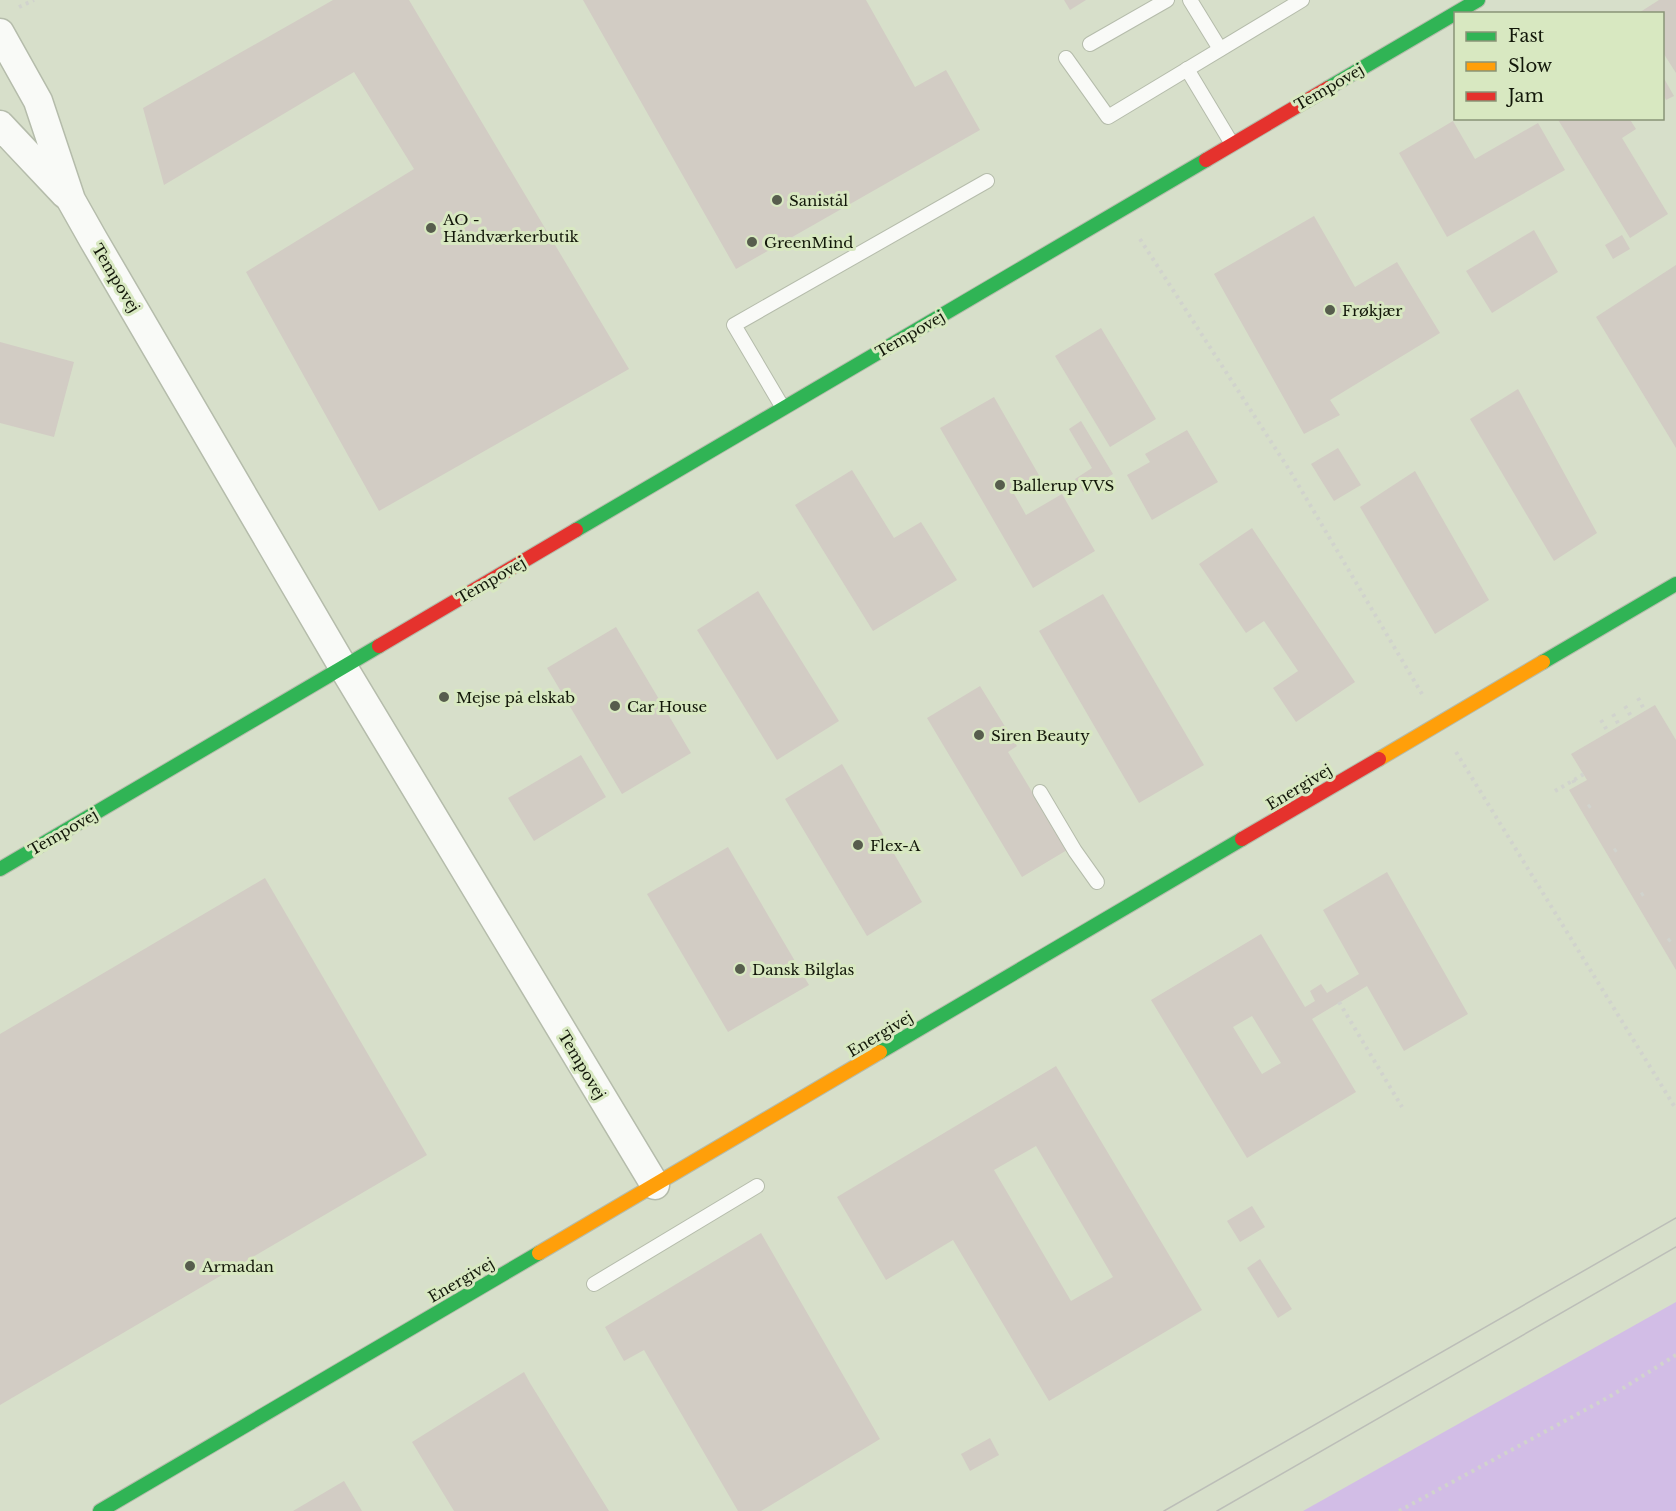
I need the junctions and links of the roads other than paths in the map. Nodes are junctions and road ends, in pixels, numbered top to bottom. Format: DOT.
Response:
graph roads {
  1 [pos="1167,0"];
  2 [pos="1191,0"];
  3 [pos="1302,0"];
  4 [pos="1469,2"];
  5 [pos="0,33"];
  6 [pos="1090,44"];
  7 [pos="1220,49"];
  8 [pos="1066,58"];
  9 [pos="1187,69"];
  10 [pos="0,125"];
  11 [pos="1232,144"];
  12 [pos="987,181"];
  13 [pos="71,200"];
  14 [pos="783,408"];
  15 [pos="1676,584"];
  16 [pos="343,667"];
  17 [pos="1040,792"];
  18 [pos="0,869"];
  19 [pos="1097,882"];
  20 [pos="655,1185"];
  21 [pos="757,1186"];
  22 [pos="594,1284"];
  23 [pos="100,1511"];
  1 -- 6 [label="lane"];
  2 -- 7 [label="lane"];
  3 -- 7 [label="lane"];
  4 -- 11 [label="street, Tempovej"];
  5 -- 13 [label="street, Tempovej"];
  7 -- 9 [label="lane"];
  8 -- 9 [label="lane"];
  9 -- 11 [label="lane"];
  10 -- 13 [label="street, Tempovej"];
  11 -- 14 [label="street, Tempovej"];
  12 -- 14 [label="lane"];
  13 -- 16 [label="street, Tempovej"];
  14 -- 16 [label="street, Tempovej"];
  15 -- 20 [label="street, Energivej"];
  16 -- 18 [label="street, Tempovej"];
  16 -- 20 [label="street, Tempovej"];
  17 -- 19 [label="lane"];
  20 -- 23 [label="street, Energivej"];
  21 -- 22 [label="lane"];
}
